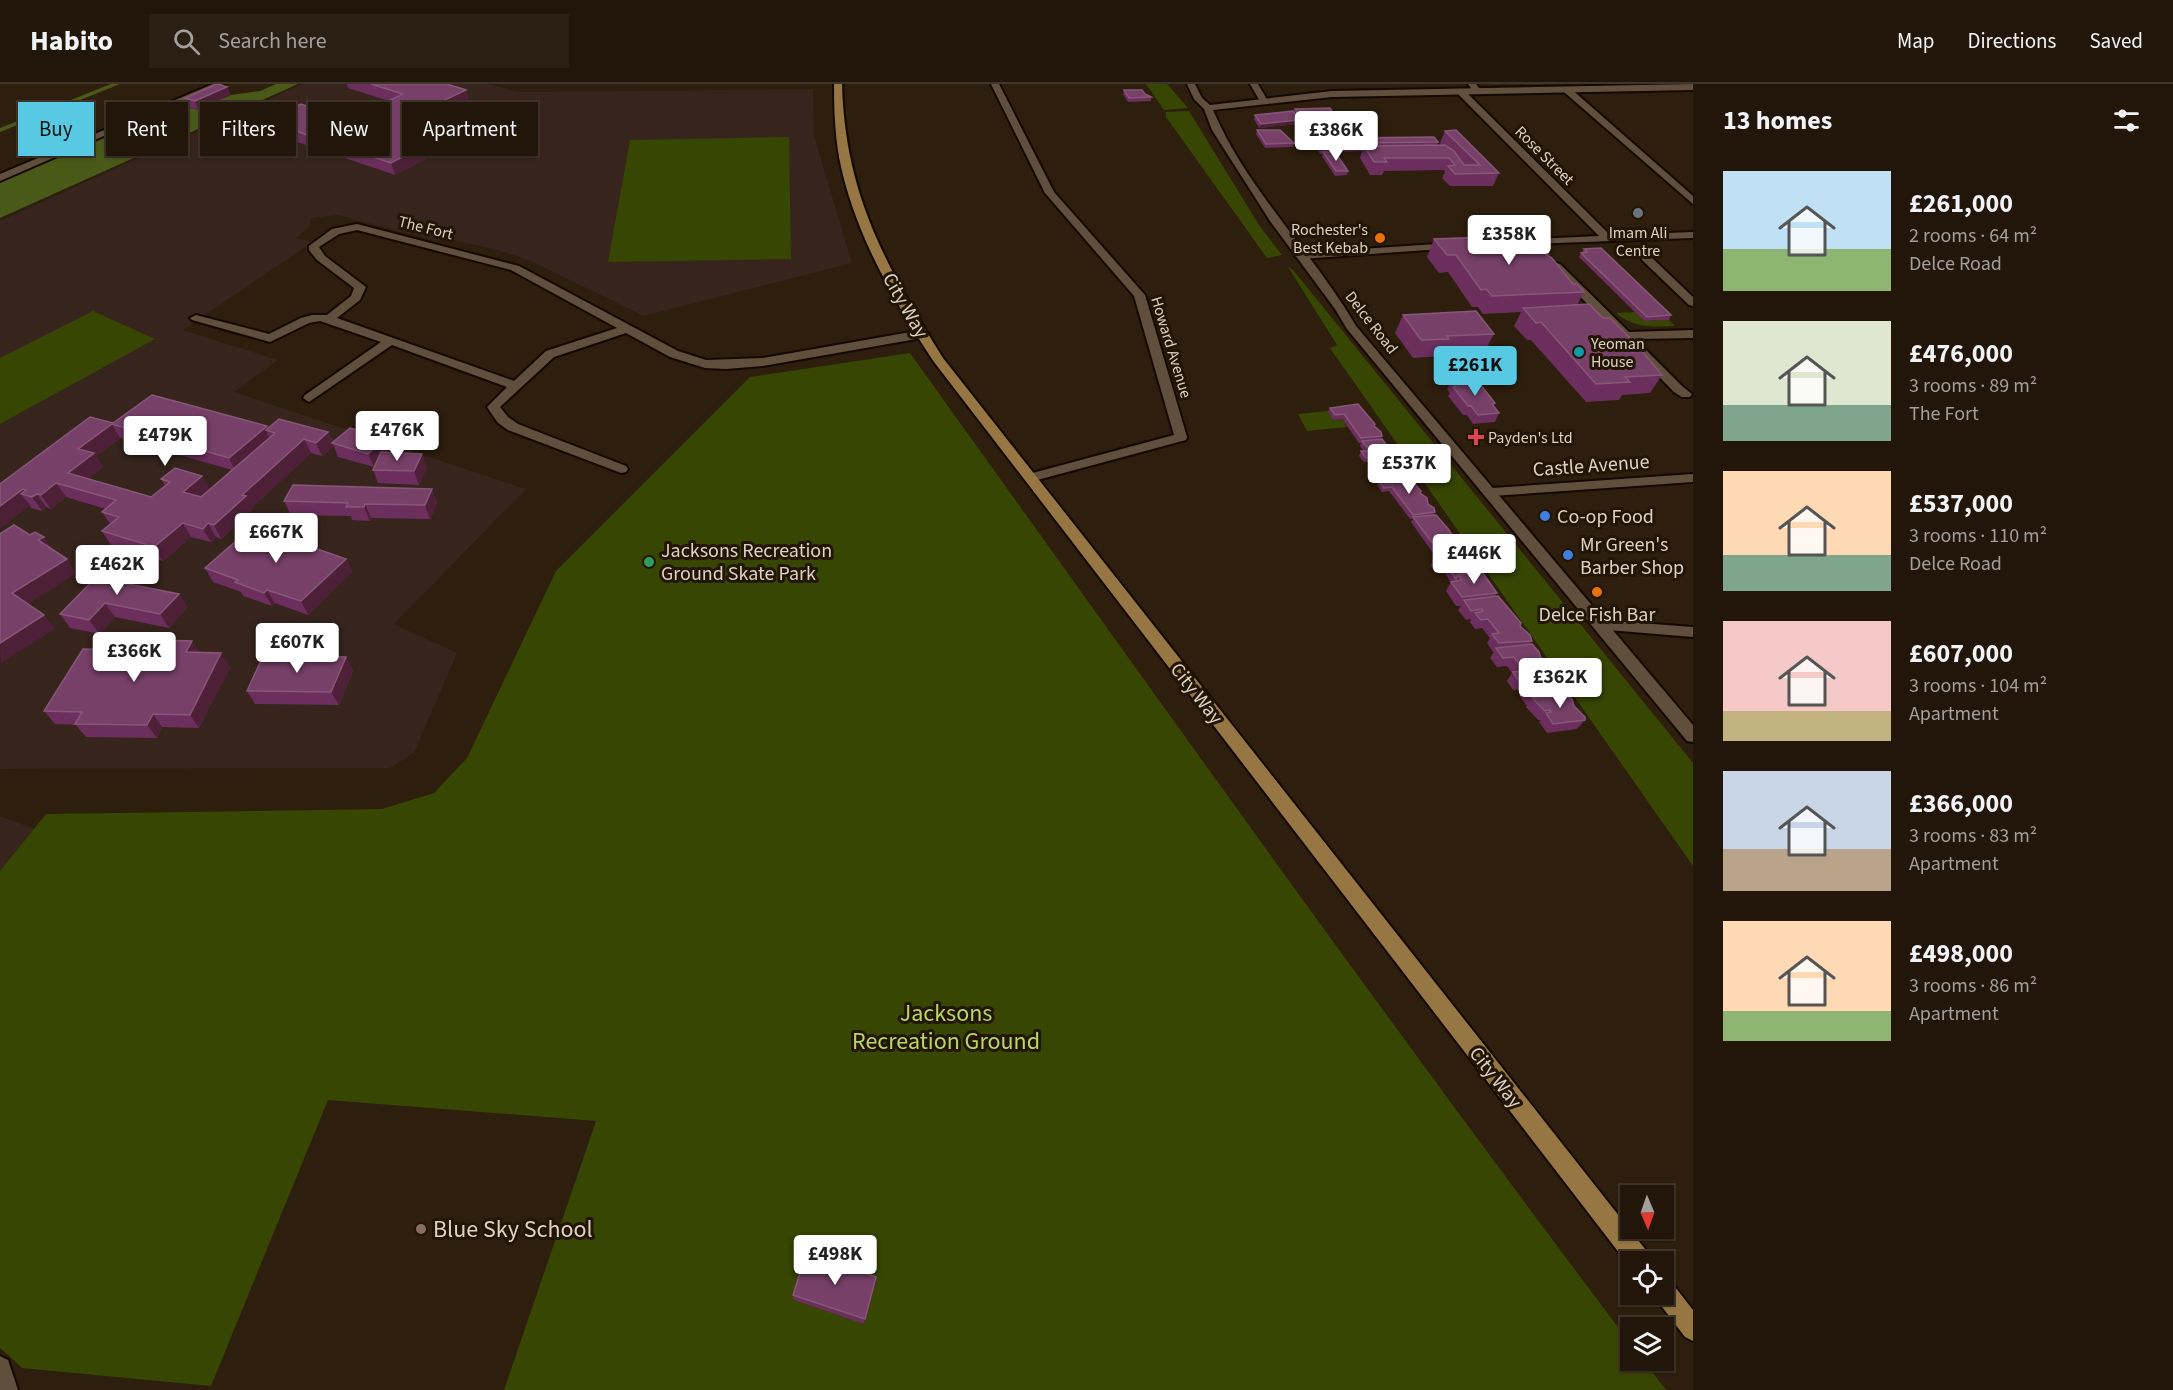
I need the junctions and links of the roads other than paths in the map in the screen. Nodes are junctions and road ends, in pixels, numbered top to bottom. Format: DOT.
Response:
graph roads {
  1 [pos="220,84"];
  2 [pos="838,84"];
  3 [pos="995,84"];
  4 [pos="1191,84"];
  5 [pos="1254,84"];
  6 [pos="1362,84"];
  7 [pos="1472,84"];
  8 [pos="1591,87"];
  9 [pos="1693,87"];
  10 [pos="1567,90"];
  11 [pos="1478,92"];
  12 [pos="1462,93"];
  13 [pos="1368,94"];
  14 [pos="1264,101"];
  15 [pos="1208,108"];
  16 [pos="0,178"];
  17 [pos="1693,201"];
  18 [pos="1693,234"];
  19 [pos="1607,238"];
  20 [pos="1496,244"];
  21 [pos="1461,246"];
  22 [pos="1540,250"];
  23 [pos="1300,256"];
  24 [pos="1646,258"];
  25 [pos="1693,303"];
  26 [pos="196,318"];
  27 [pos="329,319"];
  28 [pos="628,328"];
  29 [pos="922,334"];
  30 [pos="1693,334"];
  31 [pos="1626,336"];
  32 [pos="390,341"];
  33 [pos="514,386"];
  34 [pos="1686,394"];
  35 [pos="309,399"];
  36 [pos="621,469"];
  37 [pos="1030,478"];
  38 [pos="1693,478"];
  39 [pos="1492,492"];
  40 [pos="1601,625"];
  41 [pos="1693,632"];
  42 [pos="1693,736"];
  43 [pos="1632,1251"];
  44 [pos="1674,1304"];
  45 [pos="1693,1329"];
  46 [pos="0,1368"];
  47 [pos="6,1390"];
  1 -- 16 [label="street"];
  2 -- 29 [label="main road, City Way"];
  3 -- 37 [label="street, Howard Avenue"];
  4 -- 15 [label="street, Delce Road"];
  5 -- 14 [label="street"];
  6 -- 13 [label="street"];
  7 -- 11 [label="street"];
  8 -- 9 [label="street"];
  8 -- 10 [label="street"];
  10 -- 11 [label="street"];
  10 -- 17 [label="street"];
  11 -- 12 [label="street"];
  12 -- 13 [label="street"];
  12 -- 19 [label="street, Rose Street"];
  13 -- 14 [label="street"];
  14 -- 15 [label="street"];
  15 -- 23 [label="street, Delce Road"];
  18 -- 19 [label="street"];
  19 -- 22 [label="street"];
  20 -- 22 [label="street"];
  21 -- 23 [label="street"];
  22 -- 31 [label="street"];
  23 -- 39 [label="street, Delce Road"];
  24 -- 25 [label="street"];
  26 -- 27 [label="street"];
  27 -- 28 [label="street, The Fort"];
  27 -- 32 [label="street"];
  28 -- 29 [label="street, The Fort"];
  28 -- 33 [label="street"];
  29 -- 37 [label="main road, City Way"];
  30 -- 31 [label="street"];
  31 -- 34 [label="street"];
  32 -- 33 [label="street"];
  32 -- 35 [label="street"];
  33 -- 36 [label="street"];
  37 -- 43 [label="main road, City Way"];
  38 -- 39 [label="street, Castle Avenue"];
  39 -- 40 [label="street, Delce Road"];
  40 -- 41 [label="street"];
  40 -- 42 [label="street, Delce Road"];
  44 -- 45 [label="main road"];
  46 -- 47 [label="street"];
}
